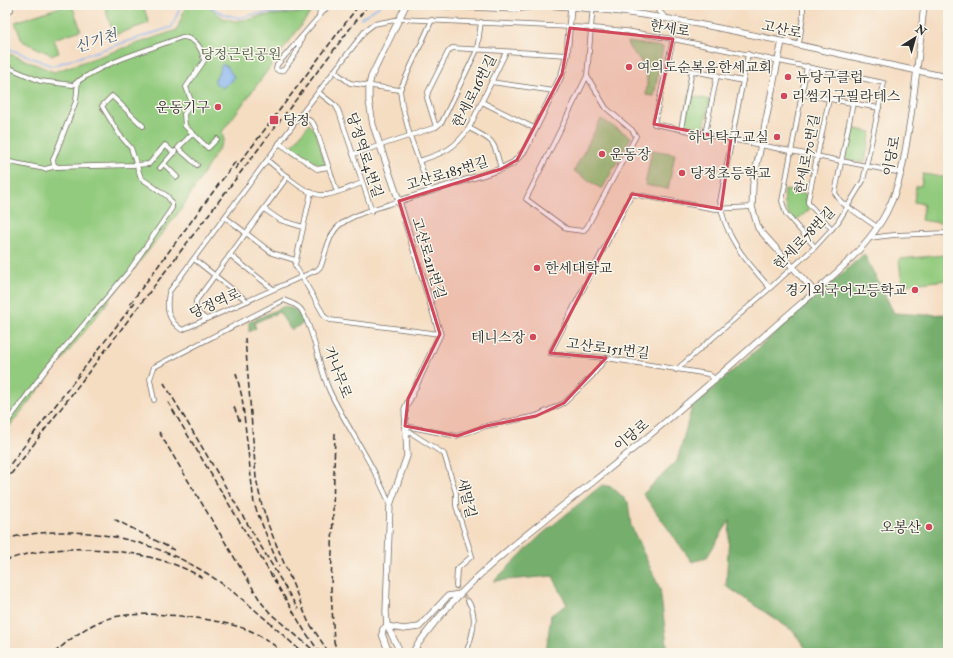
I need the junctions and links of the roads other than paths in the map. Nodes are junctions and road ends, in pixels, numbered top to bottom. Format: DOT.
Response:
graph roads {
  1 [pos="10,5"];
  2 [pos="318,5"];
  3 [pos="329,5"];
  4 [pos="406,5"];
  5 [pos="430,5"];
  6 [pos="539,5"];
  7 [pos="567,5"];
  8 [pos="637,5"];
  9 [pos="803,5"];
  10 [pos="924,5"];
  11 [pos="594,6"];
  12 [pos="11,10"];
  13 [pos="319,17"];
  14 [pos="400,19"];
  15 [pos="667,19"];
  16 [pos="432,20"];
  17 [pos="481,22"];
  18 [pos="570,28"];
  19 [pos="592,28"];
  20 [pos="302,38"];
  21 [pos="673,39"];
  22 [pos="782,41"];
  23 [pos="799,44"];
  24 [pos="477,50"];
  25 [pos="506,52"];
  26 [pos="748,54"];
  27 [pos="567,55"];
  28 [pos="778,60"];
  29 [pos="5,66"];
  30 [pos="668,66"];
  31 [pos="807,66"];
  32 [pos="918,70"];
  33 [pos="334,71"];
  34 [pos="692,71"];
  35 [pos="587,76"];
  36 [pos="717,76"];
  37 [pos="948,77"];
  38 [pos="78,81"];
  39 [pos="743,81"];
  40 [pos="491,82"];
  41 [pos="884,83"];
  42 [pos="368,86"];
  43 [pos="400,90"];
  44 [pos="554,91"];
  45 [pos="318,92"];
  46 [pos="802,94"];
  47 [pos="829,99"];
  48 [pos="482,102"];
  49 [pos="853,103"];
  50 [pos="879,108"];
  51 [pos="301,114"];
  52 [pos="142,126"];
  53 [pos="436,127"];
  54 [pos="469,128"];
  55 [pos="680,129"];
  56 [pos="536,130"];
  57 [pos="193,133"];
  58 [pos="705,134"];
  59 [pos="410,136"];
  60 [pos="217,139"];
  61 [pos="731,139"];
  62 [pos="279,143"];
  63 [pos="761,145"];
  64 [pos="381,146"];
  65 [pos="178,148"];
  66 [pos="791,151"];
  67 [pos="174,153"];
  68 [pos="354,154"];
  69 [pos="817,156"];
  70 [pos="5,161"];
  71 [pos="268,161"];
  72 [pos="419,161"];
  73 [pos="841,161"];
  74 [pos="164,164"];
  75 [pos="137,165"];
  76 [pos="197,165"];
  77 [pos="867,166"];
  78 [pos="58,167"];
  79 [pos="329,167"];
  80 [pos="160,168"];
  81 [pos="501,169"];
  82 [pos="902,173"];
  83 [pos="288,176"];
  84 [pos="178,177"];
  85 [pos="362,184"];
  86 [pos="430,191"];
  87 [pos="311,192"];
  88 [pos="337,192"];
  89 [pos="399,201"];
  90 [pos="752,207"];
  91 [pos="848,207"];
  92 [pos="264,209"];
  93 [pos="721,209"];
  94 [pos="372,211"];
  95 [pos="225,217"];
  96 [pos="303,227"];
  97 [pos="877,227"];
  98 [pos="832,230"];
  99 [pos="246,233"];
  100 [pos="948,233"];
  101 [pos="869,238"];
  102 [pos="815,247"];
  103 [pos="230,255"];
  104 [pos="194,259"];
  105 [pos="295,260"];
  106 [pos="792,268"];
  107 [pos="215,275"];
  108 [pos="301,277"];
  109 [pos="770,288"];
  110 [pos="273,289"];
  111 [pos="814,291"];
  112 [pos="247,301"];
  113 [pos="206,319"];
  114 [pos="440,334"];
  115 [pos="606,358"];
  116 [pos="676,370"];
  117 [pos="715,379"];
  118 [pos="154,400"];
  119 [pos="5,425"];
  120 [pos="405,427"];
  121 [pos="390,505"];
  122 [pos="456,586"];
  123 [pos="460,594"];
  124 [pos="468,601"];
  125 [pos="387,626"];
  126 [pos="389,653"];
  127 [pos="401,653"];
  128 [pos="412,653"];
  129 [pos="466,653"];
  1 -- 12 [label="street"];
  2 -- 13 [label="street"];
  3 -- 13 [label="street"];
  4 -- 14 [label="street, 고산로211번길"];
  5 -- 6 [label="street, 고산로"];
  6 -- 7 [label="street, 고산로"];
  7 -- 11 [label="street, 고산로"];
  7 -- 18 [label="street, 고산로185번길"];
  8 -- 15 [label="street"];
  9 -- 23 [label="street"];
  10 -- 32 [label="street, 이당로"];
  11 -- 15 [label="street, 고산로"];
  11 -- 19 [label="street"];
  13 -- 20 [label="street"];
  14 -- 16 [label="street, 한세로"];
  14 -- 33 [label="street, 당정역로"];
  14 -- 42 [label="street, 고산로211번길"];
  15 -- 22 [label="street, 고산로"];
  16 -- 17 [label="street, 한세로"];
  16 -- 43 [label="street"];
  17 -- 18 [label="street, 한세로"];
  17 -- 24 [label="street"];
  18 -- 19 [label="street, 한세로"];
  18 -- 27 [label="street, 고산로185번길"];
  19 -- 21 [label="street, 한세로"];
  19 -- 35 [label="street"];
  20 -- 20 [label="street"];
  21 -- 26 [label="street, 한세로"];
  21 -- 30 [label="street"];
  22 -- 23 [label="street, 고산로"];
  22 -- 28 [label="street"];
  23 -- 32 [label="street, 고산로"];
  24 -- 25 [label="street"];
  24 -- 53 [label="street"];
  24 -- 53 [label="street"];
  25 -- 27 [label="street"];
  25 -- 40 [label="street, 한세로16번길"];
  26 -- 28 [label="street, 한세로"];
  26 -- 39 [label="street"];
  27 -- 44 [label="street, 고산로185번길"];
  28 -- 31 [label="street, 한세로"];
  28 -- 63 [label="street"];
  29 -- 38 [label="street"];
  30 -- 34 [label="street"];
  30 -- 55 [label="street"];
  31 -- 41 [label="street, 한세로"];
  31 -- 46 [label="street"];
  32 -- 37 [label="street, 고산로"];
  32 -- 82 [label="street, 이당로"];
  33 -- 42 [label="street"];
  33 -- 45 [label="street, 당정역로"];
  34 -- 36 [label="street"];
  34 -- 55 [label="street"];
  35 -- 35 [label="street"];
  36 -- 39 [label="street"];
  36 -- 58 [label="street"];
  38 -- 57 [label="street"];
  38 -- 78 [label="street"];
  39 -- 61 [label="street"];
  40 -- 44 [label="street"];
  40 -- 48 [label="street, 한세로16번길"];
  41 -- 50 [label="street, 한세로78번길"];
  42 -- 43 [label="street"];
  42 -- 64 [label="street, 고산로211번길"];
  43 -- 59 [label="street"];
  44 -- 56 [label="street, 고산로185번길"];
  45 -- 51 [label="street, 당정역로"];
  45 -- 68 [label="street, 당정역로4번길"];
  46 -- 47 [label="street"];
  46 -- 66 [label="street"];
  47 -- 49 [label="street"];
  47 -- 69 [label="street, 한세로70번길"];
  48 -- 54 [label="street, 한세로16번길"];
  48 -- 56 [label="street"];
  49 -- 50 [label="street"];
  49 -- 73 [label="street"];
  50 -- 77 [label="street, 한세로78번길"];
  51 -- 62 [label="street, 당정역로"];
  51 -- 79 [label="street"];
  52 -- 75 [label="street"];
  53 -- 59 [label="street"];
  54 -- 72 [label="street, 한세로16번길"];
  54 -- 81 [label="street, 고산로185번길"];
  55 -- 58 [label="street"];
  56 -- 81 [label="street, 고산로185번길"];
  57 -- 60 [label="street"];
  57 -- 65 [label="street"];
  58 -- 61 [label="street"];
  59 -- 64 [label="street"];
  59 -- 72 [label="street"];
  61 -- 63 [label="street"];
  61 -- 93 [label="street"];
  62 -- 71 [label="street, 당정역로"];
  62 -- 79 [label="street"];
  63 -- 66 [label="street"];
  63 -- 90 [label="street"];
  64 -- 68 [label="street"];
  64 -- 89 [label="street, 고산로211번길"];
  65 -- 67 [label="street"];
  65 -- 76 [label="street"];
  66 -- 69 [label="street"];
  66 -- 102 [label="street"];
  67 -- 74 [label="street"];
  67 -- 75 [label="street"];
  68 -- 85 [label="street, 당정역로4번길"];
  69 -- 73 [label="street"];
  69 -- 98 [label="street, 한세로70번길"];
  70 -- 78 [label="street"];
  71 -- 83 [label="street"];
  71 -- 95 [label="street, 당정역로"];
  72 -- 86 [label="street"];
  73 -- 77 [label="street"];
  73 -- 91 [label="street"];
  74 -- 80 [label="street"];
  74 -- 84 [label="street"];
  75 -- 78 [label="street"];
  75 -- 119 [label="street"];
  77 -- 82 [label="street"];
  77 -- 91 [label="street, 한세로78번길"];
  79 -- 88 [label="street"];
  81 -- 86 [label="street, 고산로185번길"];
  82 -- 97 [label="street, 이당로"];
  83 -- 87 [label="street"];
  83 -- 92 [label="street"];
  85 -- 88 [label="street"];
  85 -- 94 [label="street, 당정역로4번길"];
  86 -- 89 [label="street, 고산로185번길"];
  87 -- 88 [label="street"];
  87 -- 96 [label="street"];
  89 -- 94 [label="street, 당정역로"];
  89 -- 114 [label="street, 고산로211번길"];
  90 -- 93 [label="street, 고산로151번길"];
  90 -- 106 [label="street"];
  91 -- 97 [label="street"];
  91 -- 98 [label="street, 한세로78번길"];
  92 -- 96 [label="street"];
  92 -- 99 [label="street"];
  93 -- 109 [label="street"];
  93 -- 115 [label="street, 고산로151번길"];
  94 -- 108 [label="street, 당정역로"];
  95 -- 99 [label="street"];
  95 -- 104 [label="street, 당정역로"];
  96 -- 105 [label="street"];
  97 -- 101 [label="street, 이당로"];
  98 -- 102 [label="street, 한세로78번길"];
  99 -- 103 [label="street"];
  99 -- 105 [label="street"];
  100 -- 101 [label="street"];
  101 -- 111 [label="street, 이당로"];
  102 -- 106 [label="street, 한세로78번길"];
  103 -- 107 [label="street"];
  103 -- 110 [label="street"];
  104 -- 107 [label="street"];
  104 -- 113 [label="street, 당정역로"];
  105 -- 108 [label="street"];
  106 -- 109 [label="street, 한세로78번길"];
  106 -- 111 [label="street"];
  107 -- 112 [label="street"];
  107 -- 113 [label="street"];
  108 -- 110 [label="street, 당정역로"];
  108 -- 114 [label="street"];
  109 -- 116 [label="street, 한세로78번길"];
  110 -- 112 [label="street, 당정역로"];
  111 -- 117 [label="street, 이당로"];
  112 -- 113 [label="street, 당정역로"];
  114 -- 120 [label="street"];
  115 -- 116 [label="street, 고산로151번길"];
  115 -- 120 [label="street"];
  116 -- 117 [label="street, 고산로151번길"];
  117 -- 123 [label="street, 이당로"];
  118 -- 121 [label="street, 가나무로"];
  120 -- 121 [label="street"];
  120 -- 122 [label="street, 새말길"];
  121 -- 125 [label="street, 가나무로"];
  123 -- 125 [label="street"];
  123 -- 128 [label="street, 이당로"];
  124 -- 129 [label="street"];
  125 -- 126 [label="street"];
  125 -- 127 [label="street, 가나무로"];
}
